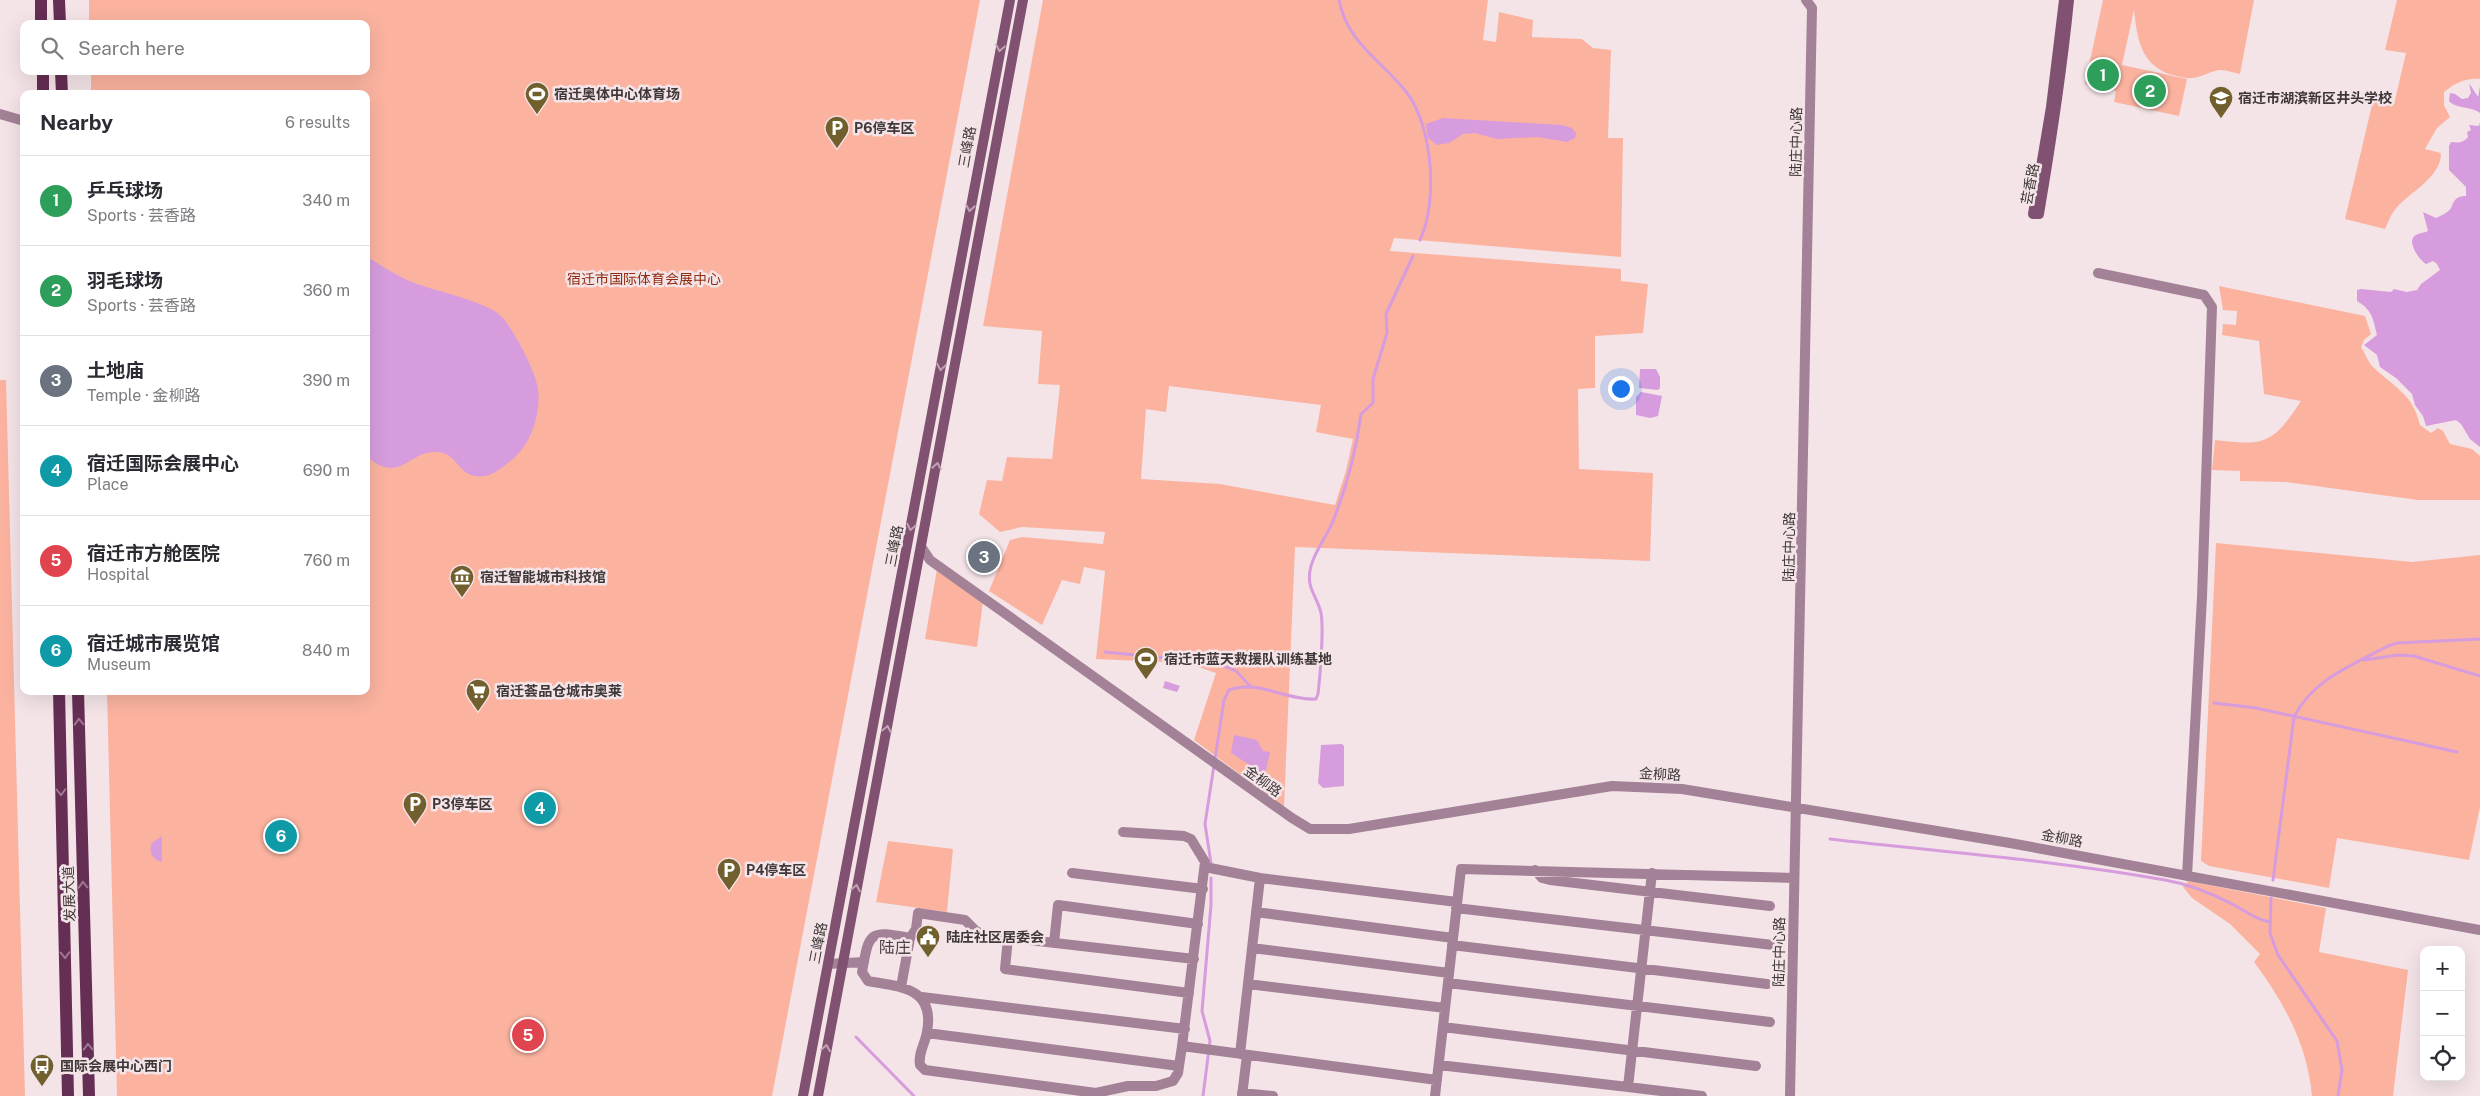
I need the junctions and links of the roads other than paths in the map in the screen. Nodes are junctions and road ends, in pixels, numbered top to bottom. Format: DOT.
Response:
graph roads {
  1 [pos="41,0"];
  2 [pos="59,0"];
  3 [pos="1010,0"];
  4 [pos="1023,0"];
  5 [pos="1806,0"];
  6 [pos="2064,0"];
  7 [pos="2069,0"];
  8 [pos="41,20"];
  9 [pos="60,20"];
  10 [pos="43,75"];
  11 [pos="61,75"];
  12 [pos="43,90"];
  13 [pos="62,90"];
  14 [pos="0,114"];
  15 [pos="20,120"];
  16 [pos="2098,273"];
  17 [pos="922,548"];
  18 [pos="59,695"];
  19 [pos="78,695"];
  20 [pos="1796,808"];
  21 [pos="1123,832"];
  22 [pos="1205,867"];
  23 [pos="1535,870"];
  24 [pos="1072,874"];
  25 [pos="1652,874"];
  26 [pos="2187,876"];
  27 [pos="1260,878"];
  28 [pos="1794,878"];
  29 [pos="1202,889"];
  30 [pos="1650,892"];
  31 [pos="1457,905"];
  32 [pos="1770,906"];
  33 [pos="1256,912"];
  34 [pos="1198,924"];
  35 [pos="1645,930"];
  36 [pos="2480,930"];
  37 [pos="910,938"];
  38 [pos="1008,938"];
  39 [pos="1453,942"];
  40 [pos="1054,943"];
  41 [pos="1773,945"];
  42 [pos="1252,948"];
  43 [pos="1194,959"];
  44 [pos="864,962"];
  45 [pos="842,963"];
  46 [pos="828,964"];
  47 [pos="1641,969"];
  48 [pos="1449,978"];
  49 [pos="1248,984"];
  50 [pos="1767,984"];
  51 [pos="901,986"];
  52 [pos="1189,993"];
  53 [pos="922,997"];
  54 [pos="1637,1007"];
  55 [pos="1445,1008"];
  56 [pos="1770,1022"];
  57 [pos="1443,1027"];
  58 [pos="1185,1029"];
  59 [pos="927,1033"];
  60 [pos="1182,1046"];
  61 [pos="1632,1050"];
  62 [pos="1244,1054"];
  63 [pos="1439,1065"];
  64 [pos="1179,1066"];
  65 [pos="1756,1066"];
  66 [pos="1437,1080"];
  67 [pos="1628,1087"];
  68 [pos="1242,1094"];
  69 [pos="68,1096"];
  70 [pos="89,1096"];
  71 [pos="803,1096"];
  72 [pos="818,1096"];
  73 [pos="1273,1096"];
  74 [pos="1435,1096"];
  75 [pos="1702,1096"];
  76 [pos="1790,1096"];
  1 -- 8 [label="main road"];
  2 -- 9 [label="main road"];
  3 -- 46 [label="main road, 三峰路, one-way"];
  17 -- 4 [label="main road, 三峰路, one-way"];
  5 -- 20 [label="street, 陆庄中心路"];
  6 -- 7 [label="main road, 芸香路"];
  10 -- 12 [label="main road"];
  11 -- 13 [label="main road"];
  14 -- 15 [label="street"];
  16 -- 26 [label="street"];
  17 -- 20 [label="street, 金柳路"];
  45 -- 17 [label="main road, 三峰路, one-way"];
  18 -- 69 [label="main road, 发展大道, one-way"];
  70 -- 19 [label="main road, 发展大道, one-way"];
  20 -- 26 [label="street, 金柳路"];
  20 -- 28 [label="street, 陆庄中心路"];
  21 -- 22 [label="street"];
  22 -- 27 [label="street"];
  22 -- 29 [label="street"];
  23 -- 25 [label="street"];
  23 -- 30 [label="street"];
  23 -- 31 [label="street"];
  24 -- 29 [label="street"];
  25 -- 28 [label="street"];
  25 -- 30 [label="street"];
  26 -- 36 [label="street, 金柳路"];
  27 -- 31 [label="street"];
  27 -- 33 [label="street"];
  28 -- 76 [label="street, 陆庄中心路"];
  29 -- 34 [label="street"];
  30 -- 32 [label="street"];
  30 -- 35 [label="street"];
  31 -- 35 [label="street"];
  31 -- 39 [label="street"];
  33 -- 39 [label="street"];
  33 -- 42 [label="street"];
  34 -- 40 [label="street"];
  34 -- 43 [label="street"];
  35 -- 41 [label="street"];
  35 -- 47 [label="street"];
  37 -- 38 [label="street"];
  37 -- 44 [label="street"];
  37 -- 51 [label="street"];
  38 -- 40 [label="street"];
  38 -- 52 [label="street"];
  39 -- 47 [label="street"];
  39 -- 48 [label="street"];
  40 -- 43 [label="street"];
  42 -- 48 [label="street"];
  42 -- 49 [label="street"];
  43 -- 52 [label="street"];
  44 -- 45 [label="street"];
  44 -- 51 [label="street"];
  45 -- 46 [label="street"];
  72 -- 45 [label="main road, 三峰路, one-way"];
  46 -- 71 [label="main road, 三峰路"];
  47 -- 50 [label="street"];
  47 -- 54 [label="street"];
  48 -- 54 [label="street"];
  48 -- 55 [label="street"];
  49 -- 55 [label="street"];
  49 -- 62 [label="street"];
  51 -- 53 [label="street"];
  52 -- 58 [label="street"];
  53 -- 58 [label="street"];
  53 -- 59 [label="street"];
  54 -- 56 [label="street"];
  54 -- 61 [label="street"];
  55 -- 57 [label="street"];
  57 -- 61 [label="street"];
  57 -- 63 [label="street"];
  58 -- 60 [label="street"];
  59 -- 64 [label="street"];
  59 -- 64 [label="street"];
  60 -- 62 [label="street"];
  60 -- 64 [label="street"];
  61 -- 65 [label="street"];
  61 -- 67 [label="street"];
  62 -- 66 [label="street"];
  62 -- 68 [label="street"];
  63 -- 66 [label="street"];
  63 -- 67 [label="street"];
  66 -- 74 [label="street"];
  67 -- 75 [label="street"];
  68 -- 73 [label="street"];
}
